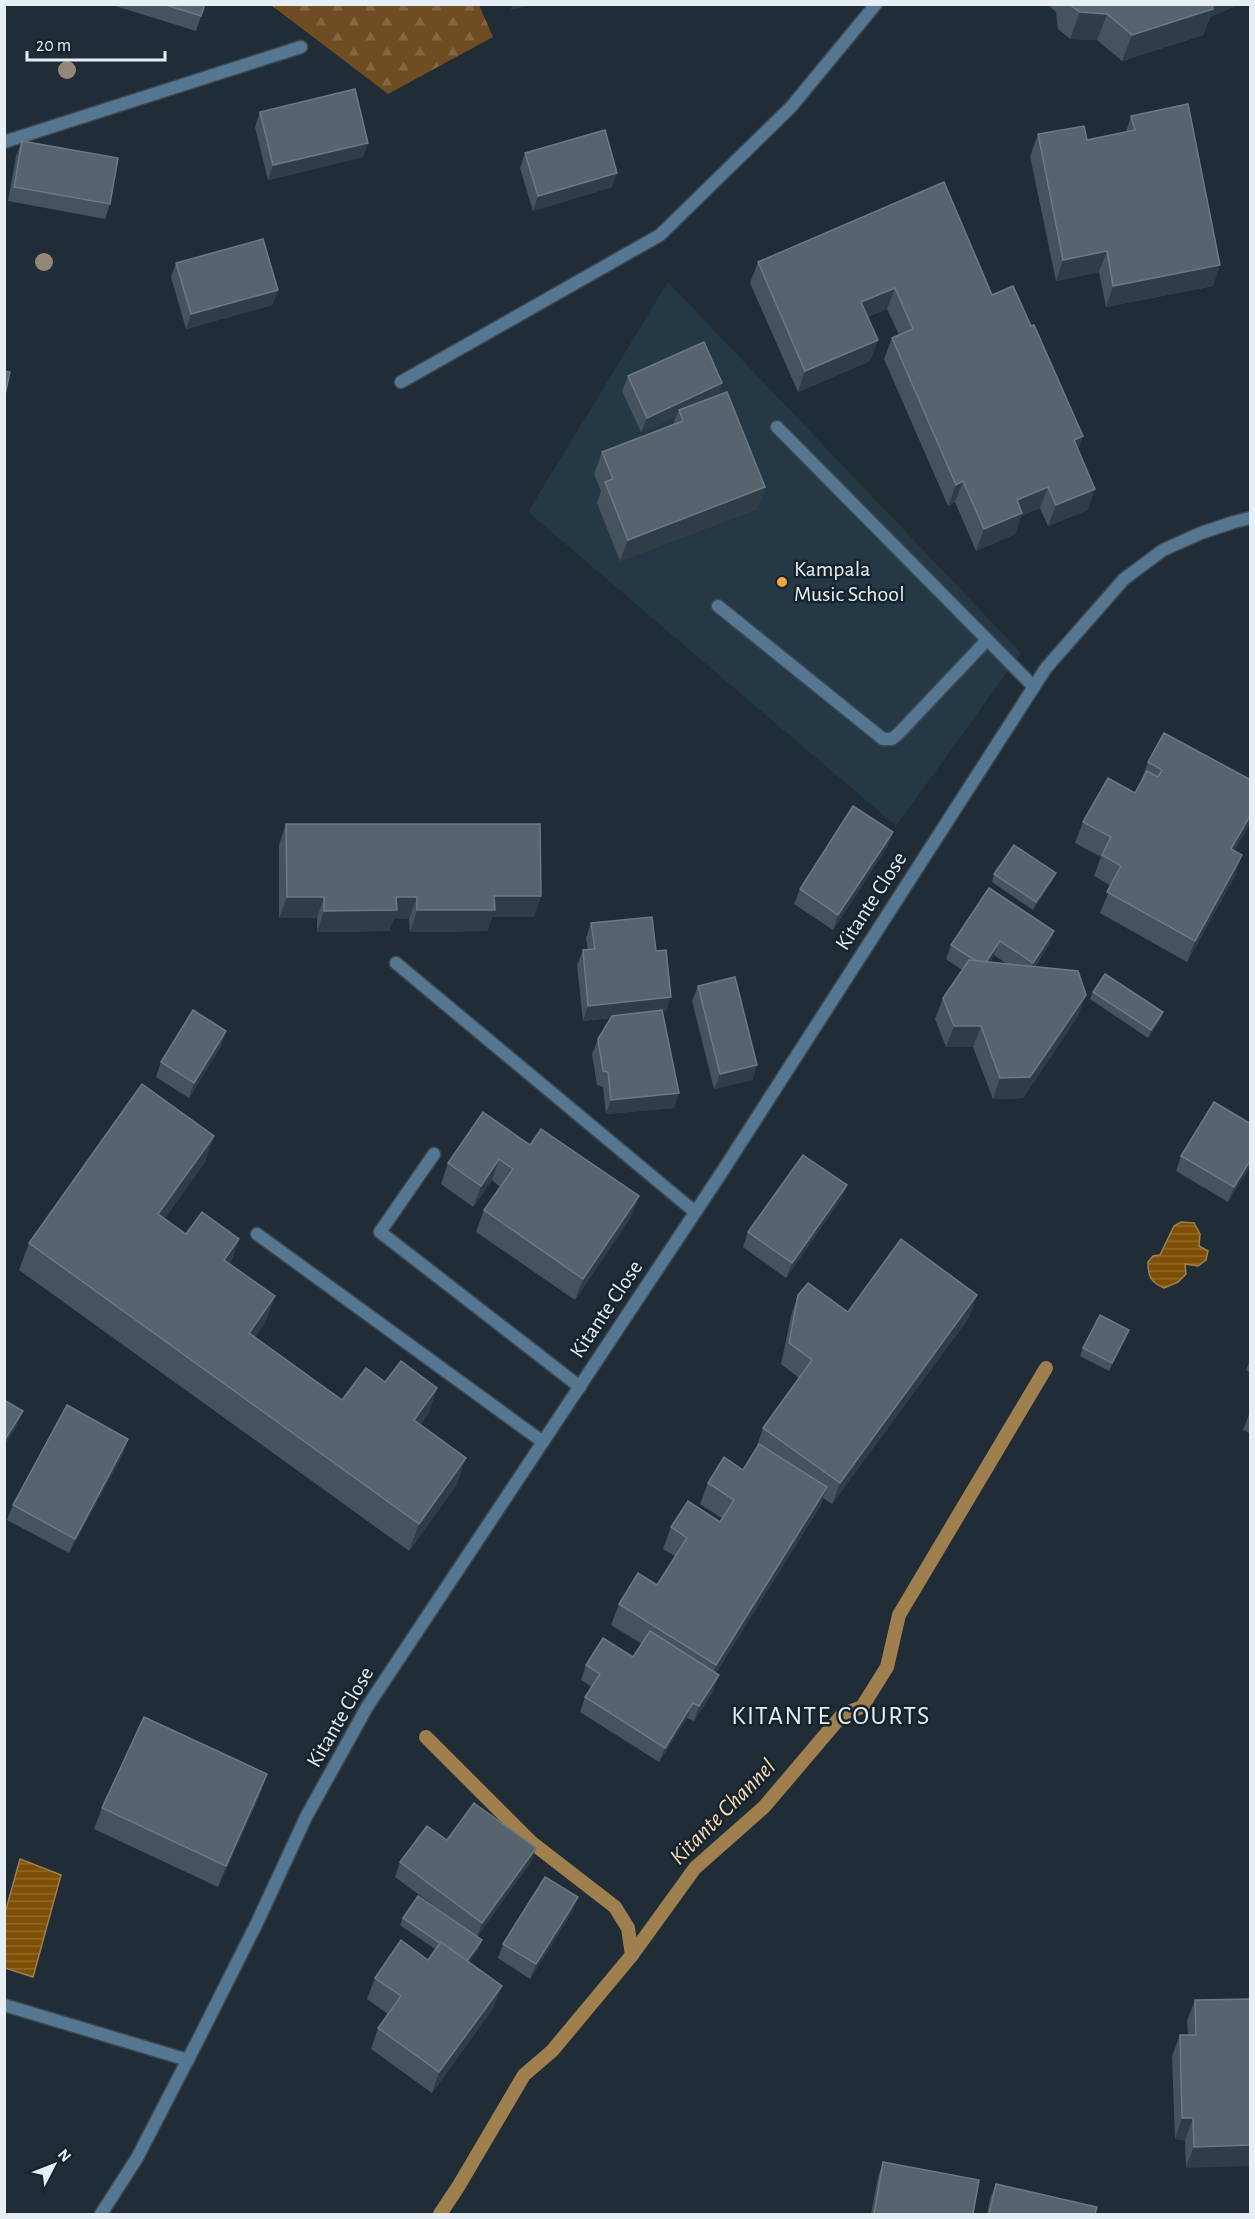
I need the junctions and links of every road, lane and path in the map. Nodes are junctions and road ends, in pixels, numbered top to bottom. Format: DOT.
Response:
graph roads {
  1 [pos="876,4"];
  2 [pos="301,47"];
  3 [pos="4,142"];
  4 [pos="402,382"];
  5 [pos="777,427"];
  6 [pos="1251,518"];
  7 [pos="718,606"];
  8 [pos="987,640"];
  9 [pos="1034,687"];
  10 [pos="396,963"];
  11 [pos="434,1154"];
  12 [pos="695,1212"];
  13 [pos="257,1234"];
  14 [pos="580,1387"];
  15 [pos="543,1442"];
  16 [pos="4,2005"];
  17 [pos="188,2060"];
  18 [pos="101,2214"];
  1 -- 4 [label="street"];
  2 -- 3 [label="street"];
  5 -- 8 [label="street"];
  6 -- 9 [label="street, Kitante Close"];
  7 -- 8 [label="street"];
  8 -- 9 [label="street"];
  9 -- 12 [label="street, Kitante Close"];
  10 -- 12 [label="street"];
  11 -- 14 [label="street"];
  12 -- 14 [label="street, Kitante Close"];
  13 -- 15 [label="street"];
  14 -- 15 [label="street, Kitante Close"];
  15 -- 17 [label="street, Kitante Close"];
  16 -- 17 [label="street"];
  17 -- 18 [label="street, Kitante Close"];
}
